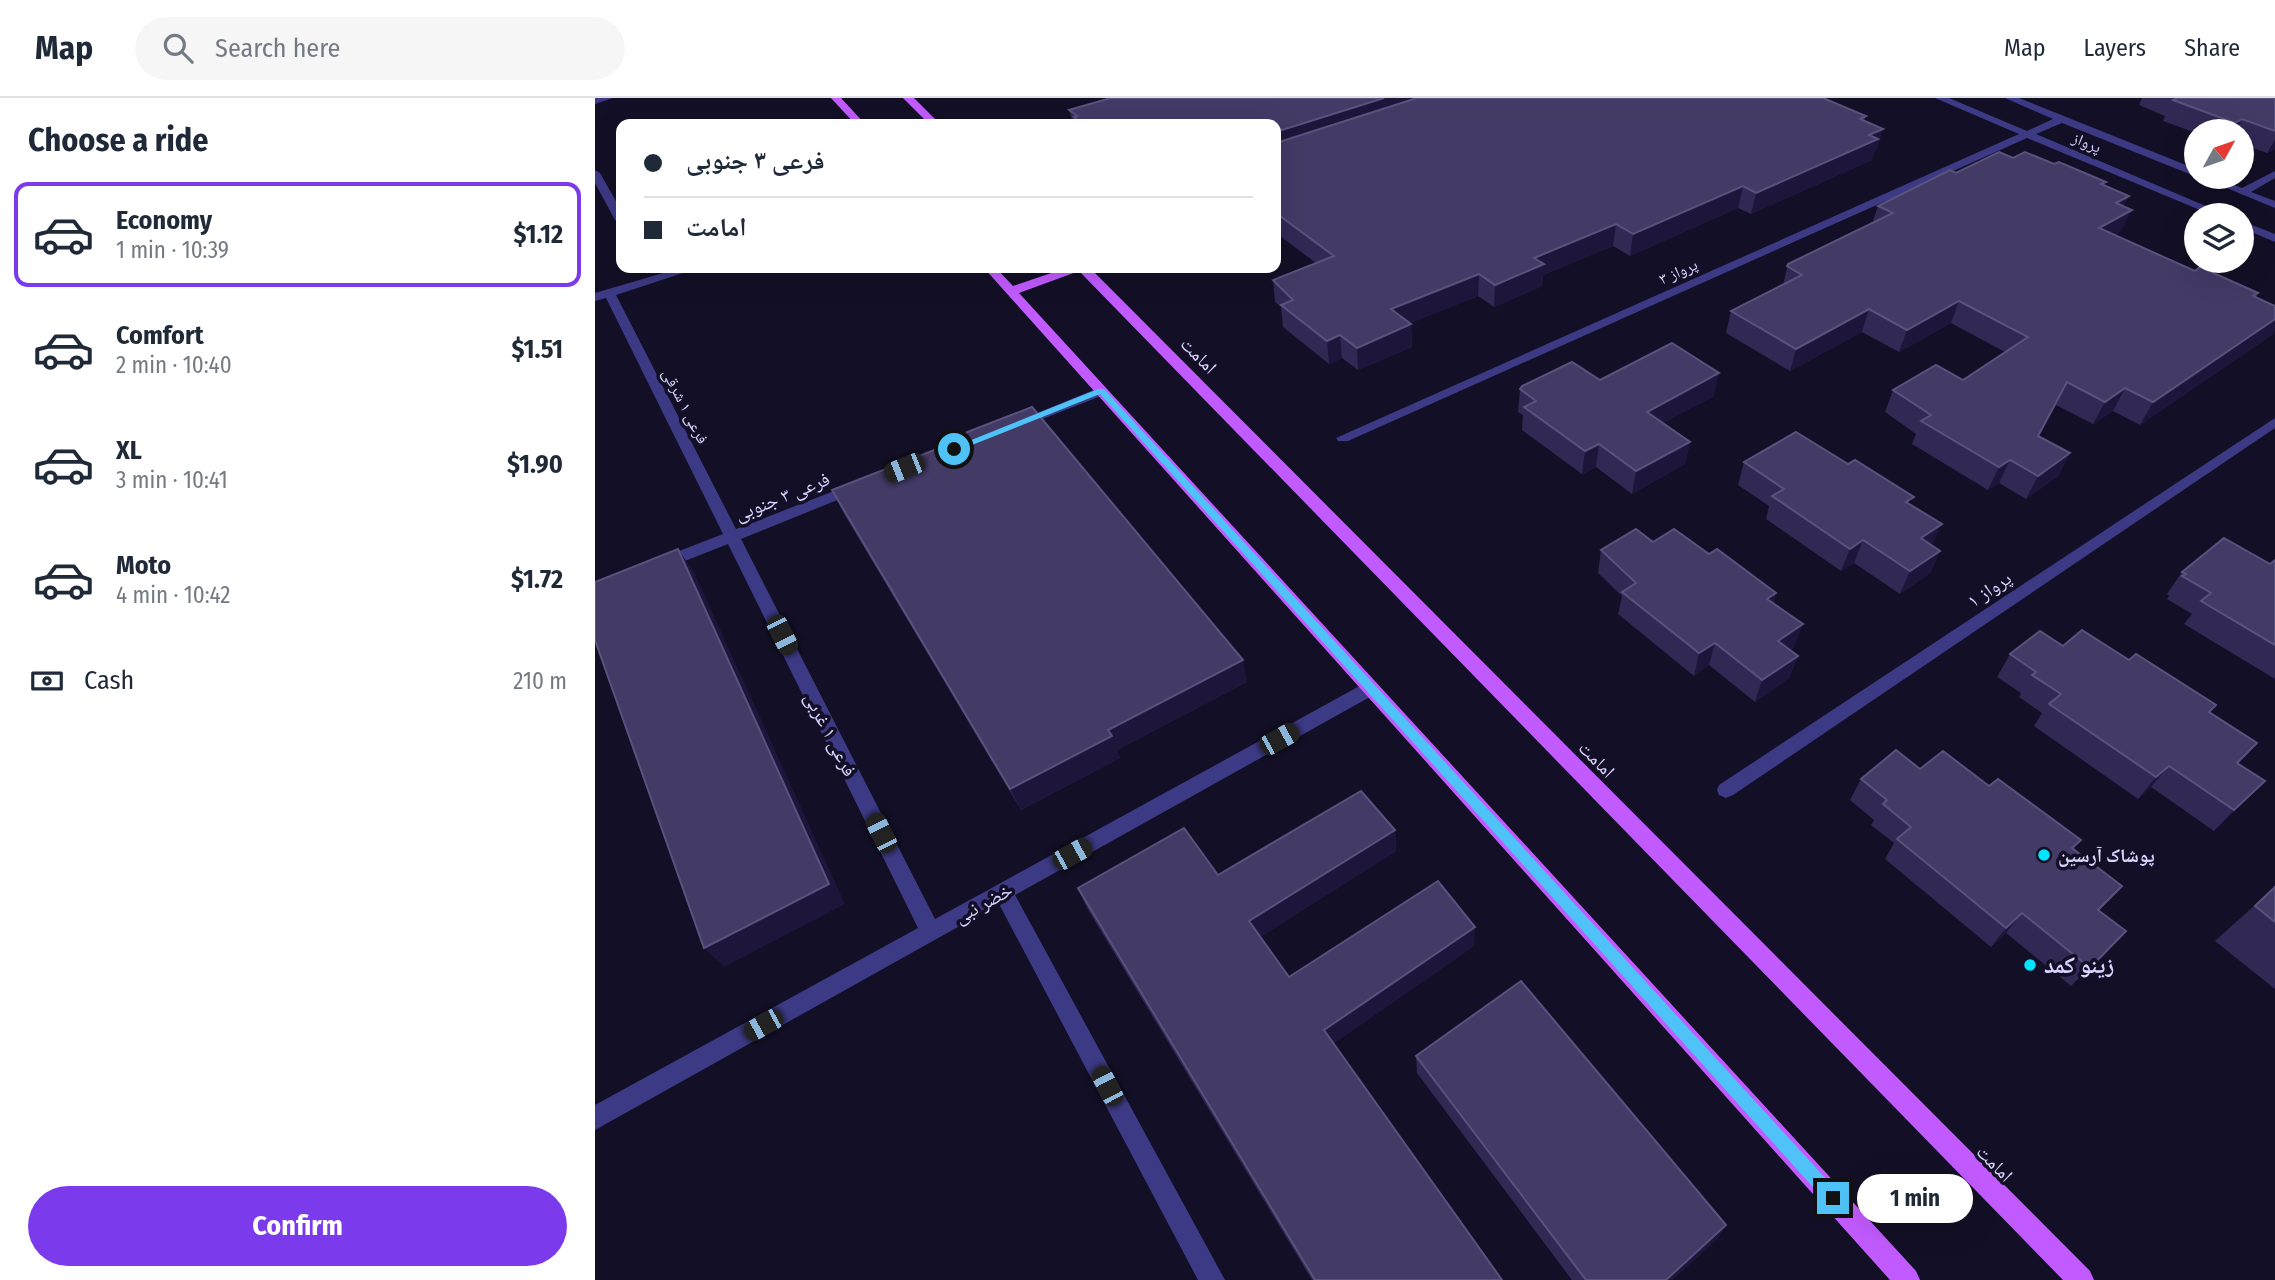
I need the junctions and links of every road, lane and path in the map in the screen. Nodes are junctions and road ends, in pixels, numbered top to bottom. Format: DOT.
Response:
graph roads {
  1 [pos="608,98"];
  2 [pos="836,98"];
  3 [pos="908,98"];
  4 [pos="1940,98"];
  5 [pos="2010,98"];
  6 [pos="595,101"];
  7 [pos="855,119"];
  8 [pos="930,119"];
  9 [pos="2062,119"];
  10 [pos="2026,134"];
  11 [pos="2184,168"];
  12 [pos="595,173"];
  13 [pos="2275,174"];
  14 [pos="2235,189"];
  15 [pos="2242,192"];
  16 [pos="2192,203"];
  17 [pos="2275,205"];
  18 [pos="616,211"];
  19 [pos="2254,229"];
  20 [pos="2275,238"];
  21 [pos="675,273"];
  22 [pos="995,273"];
  23 [pos="1063,273"];
  24 [pos="1088,273"];
  25 [pos="1012,291"];
  26 [pos="602,295"];
  27 [pos="1101,391"];
  28 [pos="2275,422"];
  29 [pos="999,431"];
  30 [pos="1343,438"];
  31 [pos="872,481"];
  32 [pos="732,536"];
  33 [pos="645,570"];
  34 [pos="1371,688"];
  35 [pos="1726,790"];
  36 [pos="1003,892"];
  37 [pos="931,932"];
  38 [pos="595,1118"];
  39 [pos="1212,1280"];
  40 [pos="1907,1280"];
  41 [pos="2081,1280"];
  1 -- 6 [label="street"];
  2 -- 7 [label="main road"];
  3 -- 8 [label="main road"];
  4 -- 10 [label="street, پرواز"];
  5 -- 9 [label="street, پرواز"];
  9 -- 10 [label="street, پرواز ۳"];
  9 -- 11 [label="street, پرواز"];
  10 -- 16 [label="street, پرواز"];
  10 -- 30 [label="street, پرواز ۳"];
  12 -- 18 [label="street"];
  13 -- 15 [label="street"];
  14 -- 15 [label="street"];
  15 -- 17 [label="street"];
  19 -- 20 [label="street"];
  21 -- 26 [label="street"];
  22 -- 25 [label="main road"];
  23 -- 25 [label="main road"];
  24 -- 41 [label="main road, امامت"];
  25 -- 27 [label="main road"];
  26 -- 32 [label="street, فرعی ۱ شرقی"];
  27 -- 29 [label="street"];
  27 -- 34 [label="main road"];
  28 -- 35 [label="street, پرواز ۱"];
  31 -- 32 [label="street, فرعی ۳ جنوبی"];
  32 -- 33 [label="street, فرعی ۳ جنوبی"];
  32 -- 37 [label="street, فرعی ۱ غربی"];
  34 -- 36 [label="street, خضر نبی"];
  34 -- 40 [label="main road"];
  36 -- 37 [label="street, خضر نبی"];
  36 -- 39 [label="street"];
  37 -- 38 [label="street, خضر نبی"];
}
